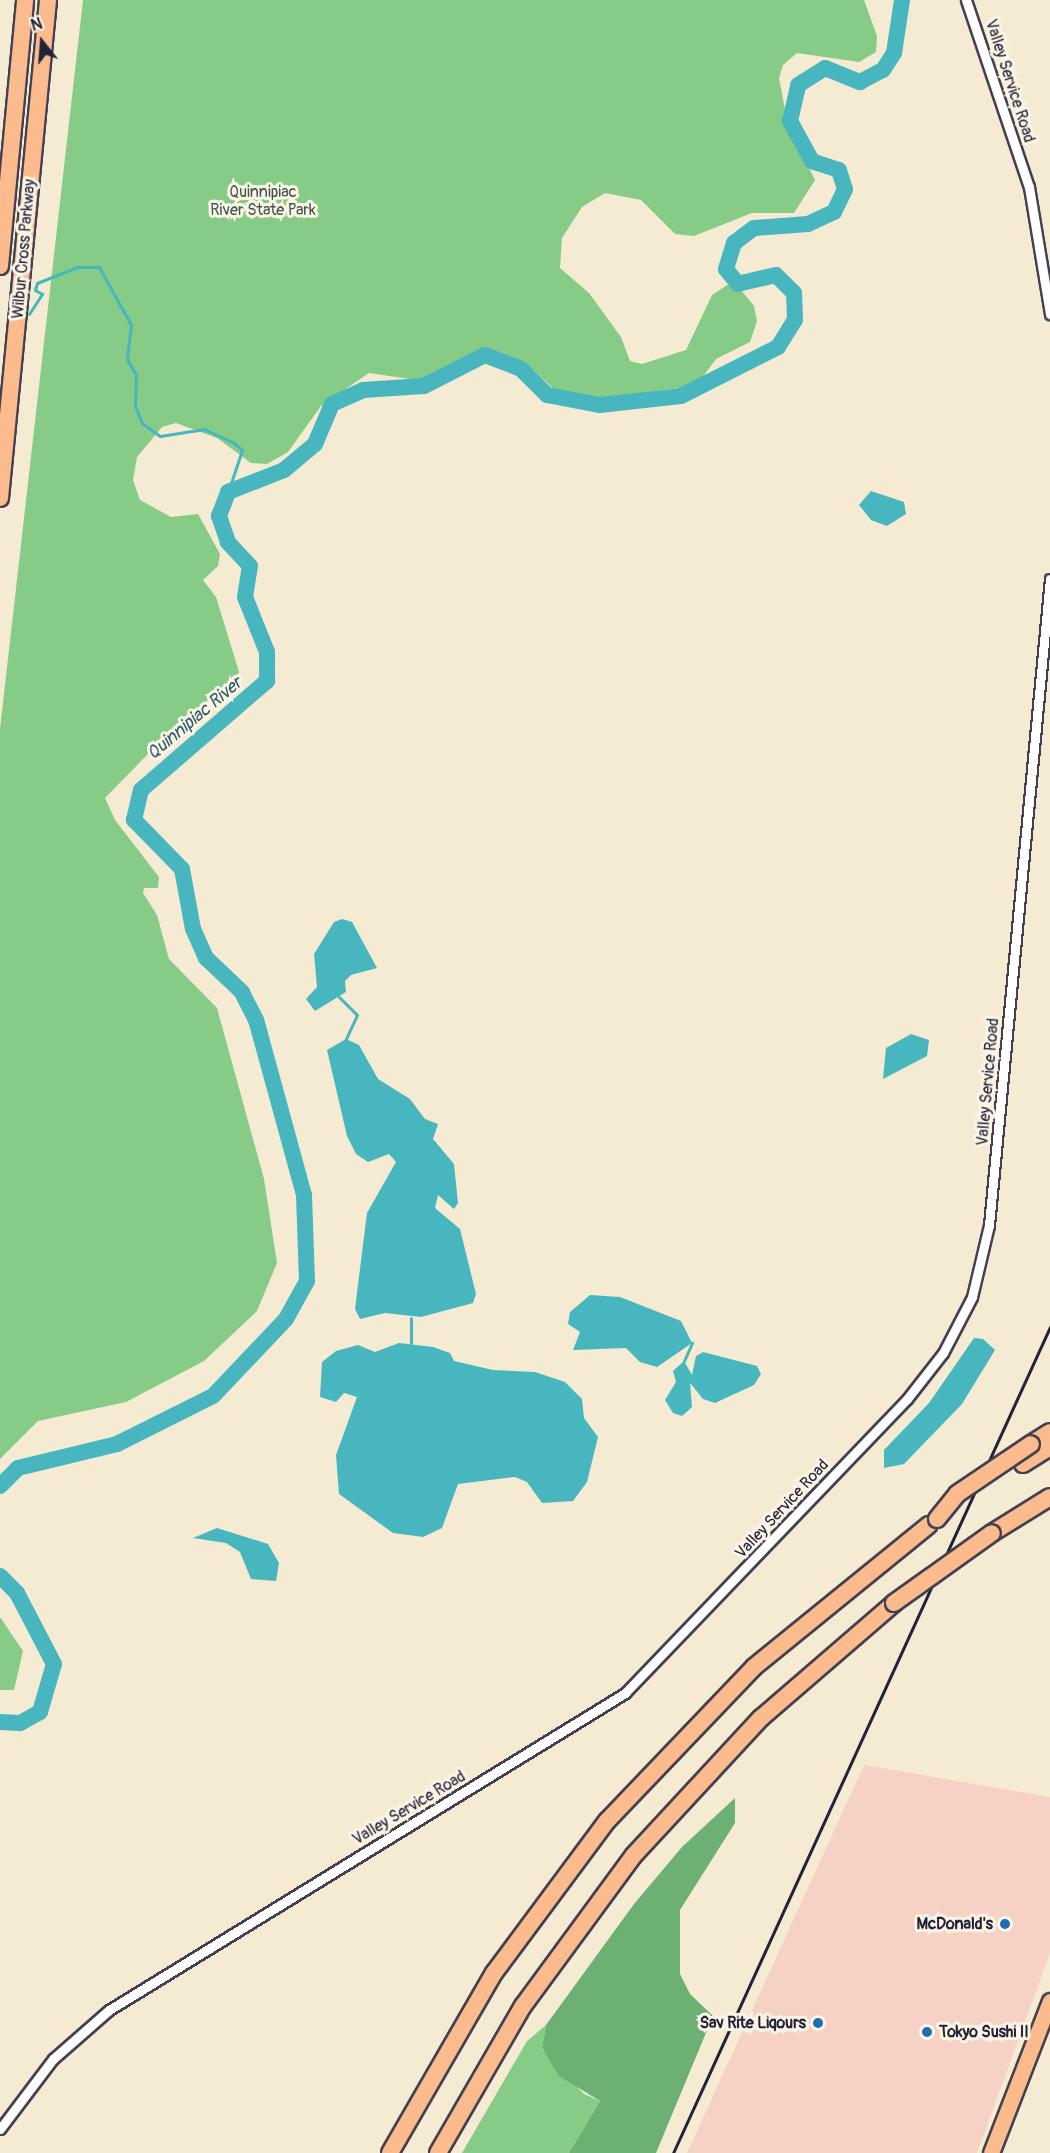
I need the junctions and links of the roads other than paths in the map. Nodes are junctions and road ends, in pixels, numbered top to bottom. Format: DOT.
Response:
graph roads {
  1 [pos="25,0"];
  2 [pos="48,0"];
  3 [pos="966,0"];
  4 [pos="0,266"];
  5 [pos="1050,314"];
  6 [pos="0,498"];
  7 [pos="1050,579"];
  8 [pos="1050,1432"];
  9 [pos="1050,1448"];
  10 [pos="1050,1497"];
  11 [pos="933,1522"];
  12 [pos="1050,2001"];
  13 [pos="0,2129"];
  14 [pos="390,2153"];
  15 [pos="438,2153"];
  16 [pos="991,2153"];
  1 -- 4 [label="highway, Wilbur Cross Parkway"];
  2 -- 6 [label="highway, Wilbur Cross Parkway"];
  3 -- 5 [label="street, Valley Service Road"];
  7 -- 13 [label="street, Valley Service Road"];
  8 -- 11 [label="highway, bridge"];
  9 -- 11 [label="highway"];
  10 -- 15 [label="highway, bridge"];
  11 -- 14 [label="highway"];
  12 -- 16 [label="main road"];
}
